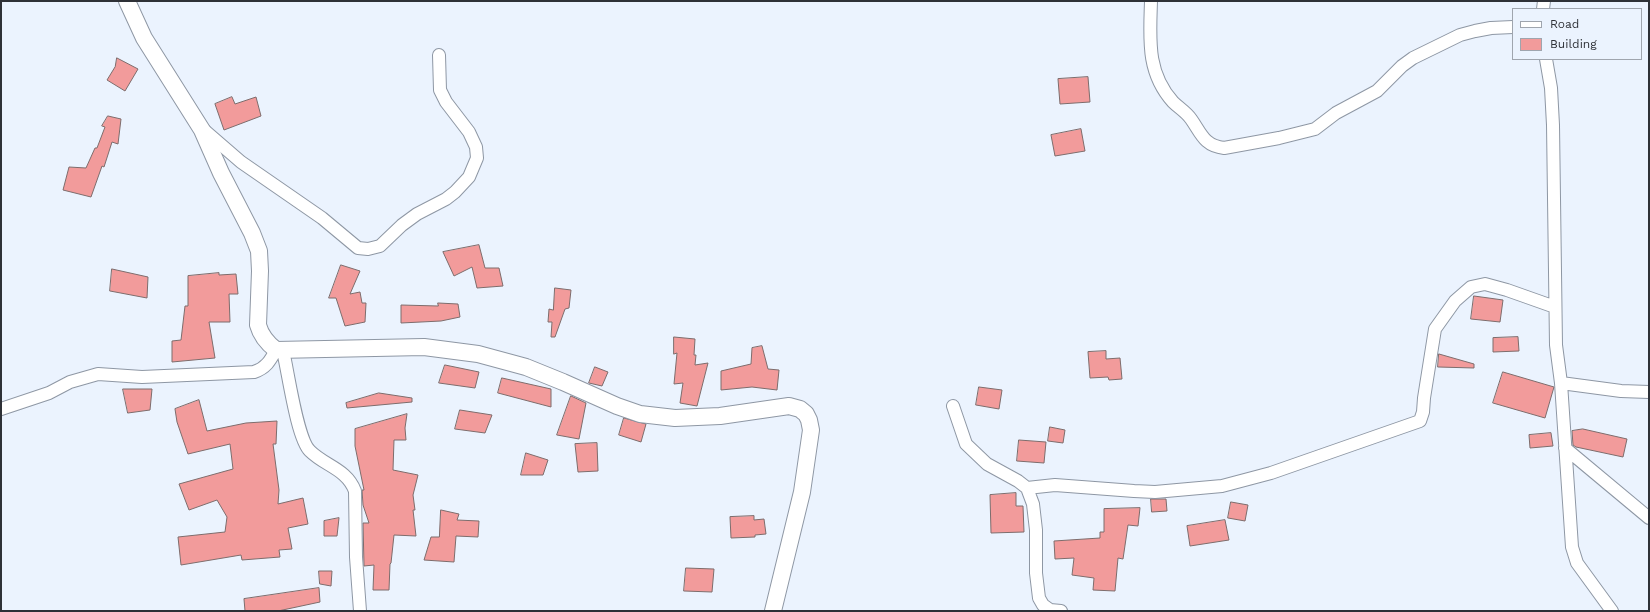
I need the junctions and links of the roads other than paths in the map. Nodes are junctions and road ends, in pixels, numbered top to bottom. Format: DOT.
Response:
graph roads {
  1 [pos="127,1"];
  2 [pos="1151,1"];
  3 [pos="1512,27"];
  4 [pos="439,55"];
  5 [pos="1546,60"];
  6 [pos="200,126"];
  7 [pos="1555,308"];
  8 [pos="280,350"];
  9 [pos="1561,383"];
  10 [pos="1649,392"];
  11 [pos="953,406"];
  12 [pos="1,409"];
  13 [pos="1564,448"];
  14 [pos="1027,488"];
  15 [pos="1649,518"];
  16 [pos="360,611"];
  17 [pos="773,611"];
  18 [pos="1061,611"];
  19 [pos="1612,611"];
  1 -- 6 [label="street"];
  2 -- 3 [label="street"];
  4 -- 6 [label="street"];
  5 -- 7 [label="street"];
  6 -- 8 [label="street"];
  7 -- 9 [label="street"];
  7 -- 14 [label="street"];
  8 -- 12 [label="street"];
  8 -- 16 [label="street"];
  8 -- 17 [label="street"];
  9 -- 10 [label="street"];
  9 -- 13 [label="street"];
  11 -- 14 [label="street"];
  13 -- 15 [label="street"];
  13 -- 19 [label="street"];
  14 -- 18 [label="street"];
}
